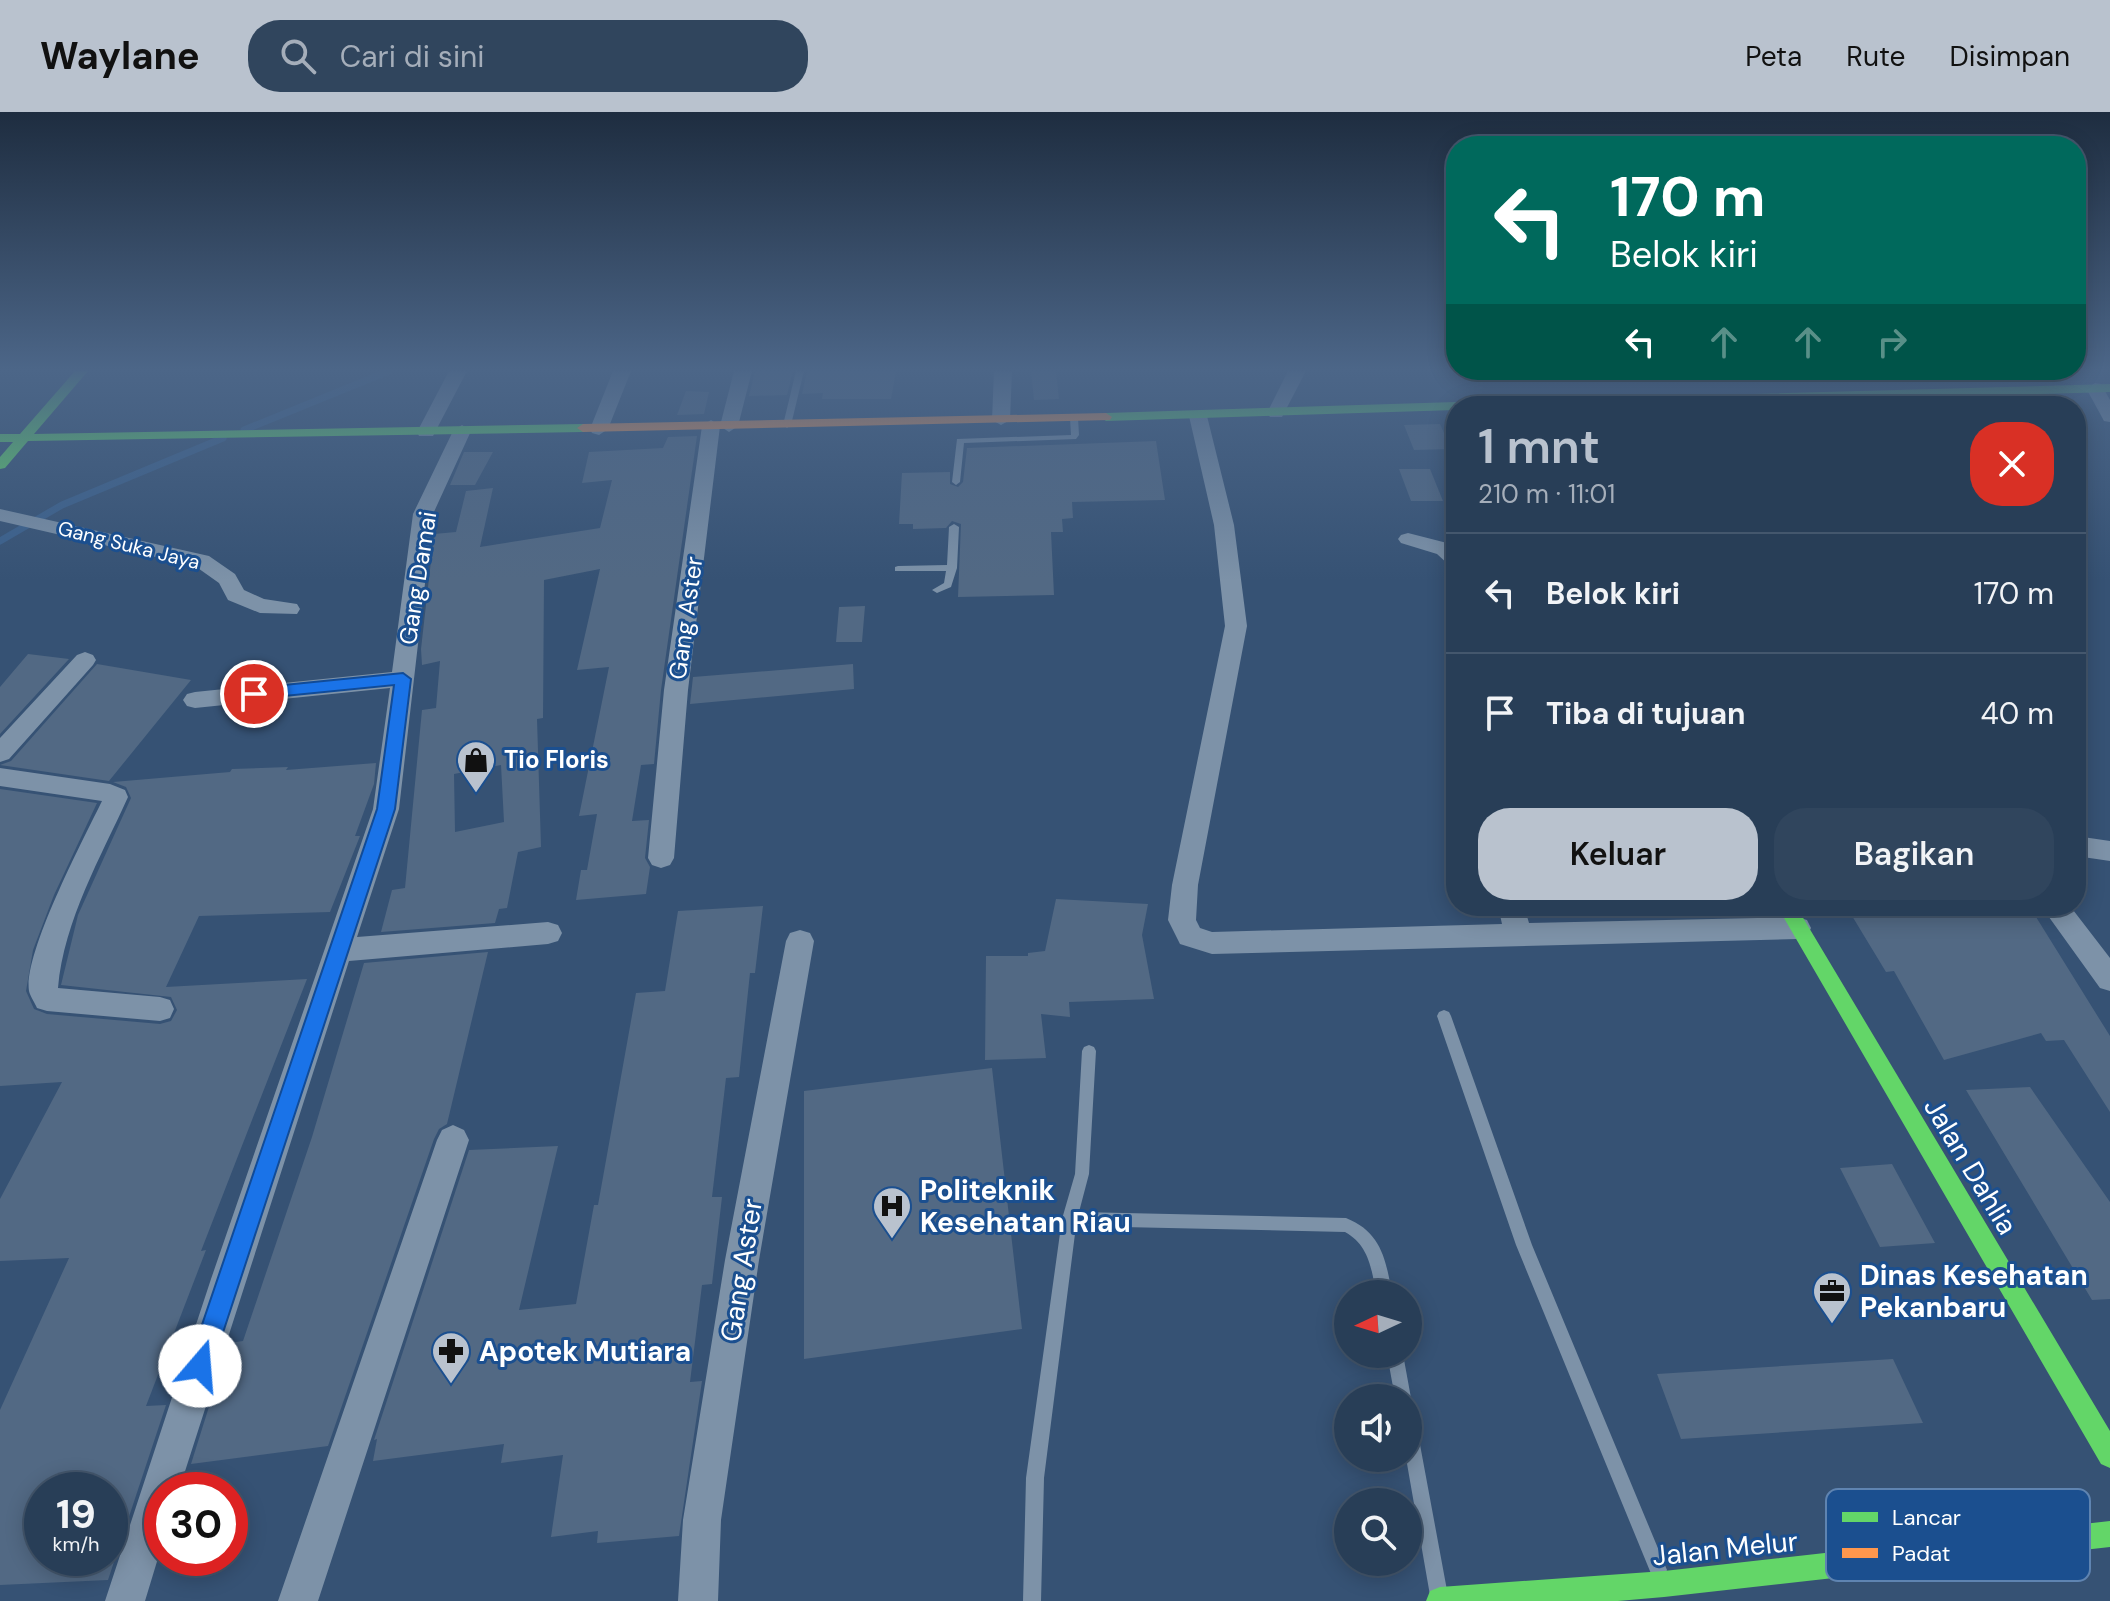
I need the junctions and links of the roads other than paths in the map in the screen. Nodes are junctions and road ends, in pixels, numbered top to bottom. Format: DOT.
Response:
graph roads {
  1 [pos="22,440"];
  2 [pos="458,440"];
  3 [pos="718,440"];
  4 [pos="972,440"];
  5 [pos="1204,440"];
  6 [pos="0,465"];
  7 [pos="956,482"];
  8 [pos="0,515"];
  9 [pos="954,527"];
  10 [pos="1408,539"];
  11 [pos="1446,551"];
  12 [pos="952,568"];
  13 [pos="898,569"];
  14 [pos="937,590"];
  15 [pos="289,609"];
  16 [pos="85,660"];
  17 [pos="403,679"];
  18 [pos="195,700"];
  19 [pos="0,753"];
  20 [pos="0,777"];
  21 [pos="2086,847"];
  22 [pos="2110,851"];
  23 [pos="661,858"];
  24 [pos="1514,916"];
  25 [pos="2062,916"];
  26 [pos="1792,917"];
  27 [pos="548,933"];
  28 [pos="1519,935"];
  29 [pos="800,941"];
  30 [pos="338,950"];
  31 [pos="2110,979"];
  32 [pos="160,1009"];
  33 [pos="1444,1016"];
  34 [pos="1089,1051"];
  35 [pos="453,1140"];
  36 [pos="1069,1219"];
  37 [pos="1381,1280"];
  38 [pos="2110,1455"];
  39 [pos="1417,1472"];
  40 [pos="2110,1534"];
  41 [pos="2090,1536"];
  42 [pos="1826,1566"];
  43 [pos="1664,1584"];
  44 [pos="125,1601"];
  45 [pos="298,1601"];
  46 [pos="698,1601"];
  47 [pos="1032,1601"];
  48 [pos="1440,1601"];
  1 -- 6 [label="street"];
  2 -- 17 [label="street, Gang Damai"];
  3 -- 23 [label="street, Gang Aster"];
  4 -- 7 [label="lane"];
  5 -- 28 [label="street"];
  8 -- 15 [label="street, Gang Suka Jaya"];
  9 -- 12 [label="lane"];
  10 -- 11 [label="street"];
  12 -- 13 [label="lane"];
  12 -- 14 [label="lane"];
  16 -- 19 [label="street"];
  17 -- 18 [label="street"];
  17 -- 30 [label="street, Gang Damai"];
  20 -- 32 [label="street"];
  21 -- 22 [label="street"];
  24 -- 28 [label="street"];
  25 -- 31 [label="street"];
  26 -- 28 [label="street"];
  26 -- 38 [label="street, Jalan Dahlia"];
  27 -- 30 [label="street"];
  29 -- 46 [label="street, Gang Aster"];
  30 -- 44 [label="street, Gang Damai"];
  33 -- 43 [label="lane"];
  34 -- 36 [label="lane"];
  35 -- 45 [label="street"];
  36 -- 37 [label="lane"];
  36 -- 47 [label="lane"];
  39 -- 48 [label="lane"];
  40 -- 41 [label="street, Jalan Melur"];
  42 -- 43 [label="street, Jalan Melur"];
  43 -- 48 [label="street, Jalan Melur"];
}
